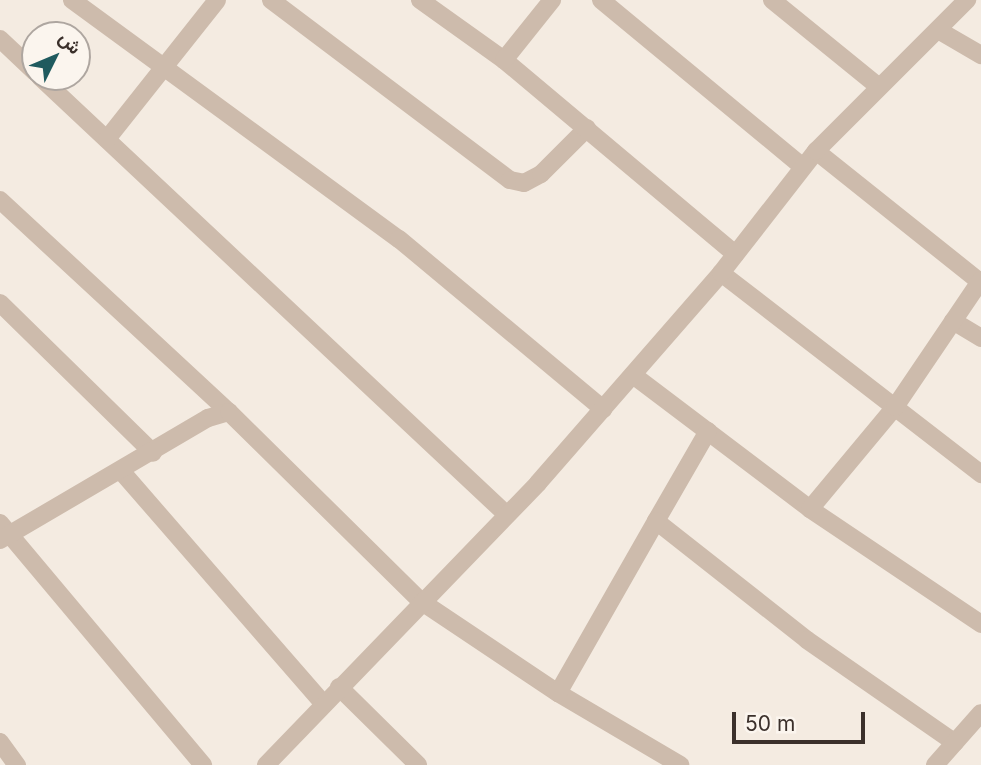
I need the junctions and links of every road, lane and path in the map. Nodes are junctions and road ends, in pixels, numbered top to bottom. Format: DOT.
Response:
graph roads {
  1 [pos="72,0"];
  2 [pos="217,0"];
  3 [pos="271,0"];
  4 [pos="421,0"];
  5 [pos="552,0"];
  6 [pos="601,0"];
  7 [pos="772,0"];
  8 [pos="960,2"];
  9 [pos="938,30"];
  10 [pos="0,39"];
  11 [pos="981,55"];
  12 [pos="21,59"];
  13 [pos="504,60"];
  14 [pos="166,67"];
  15 [pos="878,86"];
  16 [pos="55,91"];
  17 [pos="587,128"];
  18 [pos="107,139"];
  19 [pos="816,151"];
  20 [pos="803,167"];
  21 [pos="0,200"];
  22 [pos="735,254"];
  23 [pos="721,272"];
  24 [pos="980,281"];
  25 [pos="0,303"];
  26 [pos="953,321"];
  27 [pos="981,338"];
  28 [pos="633,375"];
  29 [pos="895,407"];
  30 [pos="603,408"];
  31 [pos="229,412"];
  32 [pos="708,431"];
  33 [pos="153,453"];
  34 [pos="122,472"];
  35 [pos="981,474"];
  36 [pos="810,509"];
  37 [pos="507,515"];
  38 [pos="656,521"];
  39 [pos="3,533"];
  40 [pos="422,603"];
  41 [pos="981,624"];
  42 [pos="339,688"];
  43 [pos="558,693"];
  44 [pos="324,704"];
  45 [pos="981,713"];
  46 [pos="0,742"];
  47 [pos="955,743"];
  48 [pos="17,765"];
  49 [pos="203,765"];
  50 [pos="266,765"];
  51 [pos="418,765"];
  52 [pos="680,765"];
  53 [pos="935,765"];
  1 -- 14 [label="street"];
  2 -- 14 [label="street"];
  3 -- 17 [label="street"];
  4 -- 13 [label="street"];
  5 -- 13 [label="street"];
  6 -- 20 [label="street"];
  7 -- 15 [label="street"];
  8 -- 9 [label="street"];
  9 -- 11 [label="street"];
  9 -- 15 [label="street"];
  10 -- 12 [label="street"];
  13 -- 17 [label="street"];
  14 -- 18 [label="street"];
  14 -- 30 [label="street"];
  15 -- 19 [label="street"];
  16 -- 18 [label="street"];
  17 -- 22 [label="street"];
  18 -- 37 [label="street"];
  19 -- 20 [label="street"];
  19 -- 24 [label="street"];
  20 -- 22 [label="street"];
  21 -- 31 [label="street"];
  22 -- 23 [label="street"];
  23 -- 28 [label="street"];
  23 -- 29 [label="street"];
  24 -- 26 [label="street"];
  25 -- 33 [label="street"];
  26 -- 27 [label="street"];
  26 -- 29 [label="street"];
  28 -- 30 [label="street"];
  28 -- 32 [label="street"];
  29 -- 35 [label="street"];
  29 -- 36 [label="street"];
  30 -- 37 [label="street"];
  31 -- 33 [label="street"];
  31 -- 40 [label="street"];
  32 -- 36 [label="street"];
  32 -- 38 [label="street"];
  33 -- 34 [label="street"];
  34 -- 39 [label="street"];
  34 -- 44 [label="street"];
  36 -- 41 [label="street"];
  37 -- 40 [label="street"];
  38 -- 43 [label="street"];
  38 -- 47 [label="street"];
  39 -- 49 [label="street"];
  40 -- 42 [label="street"];
  40 -- 43 [label="street"];
  42 -- 44 [label="street"];
  42 -- 51 [label="street"];
  43 -- 52 [label="street"];
  44 -- 50 [label="street"];
  45 -- 47 [label="street"];
  46 -- 48 [label="street"];
  47 -- 53 [label="street"];
}
